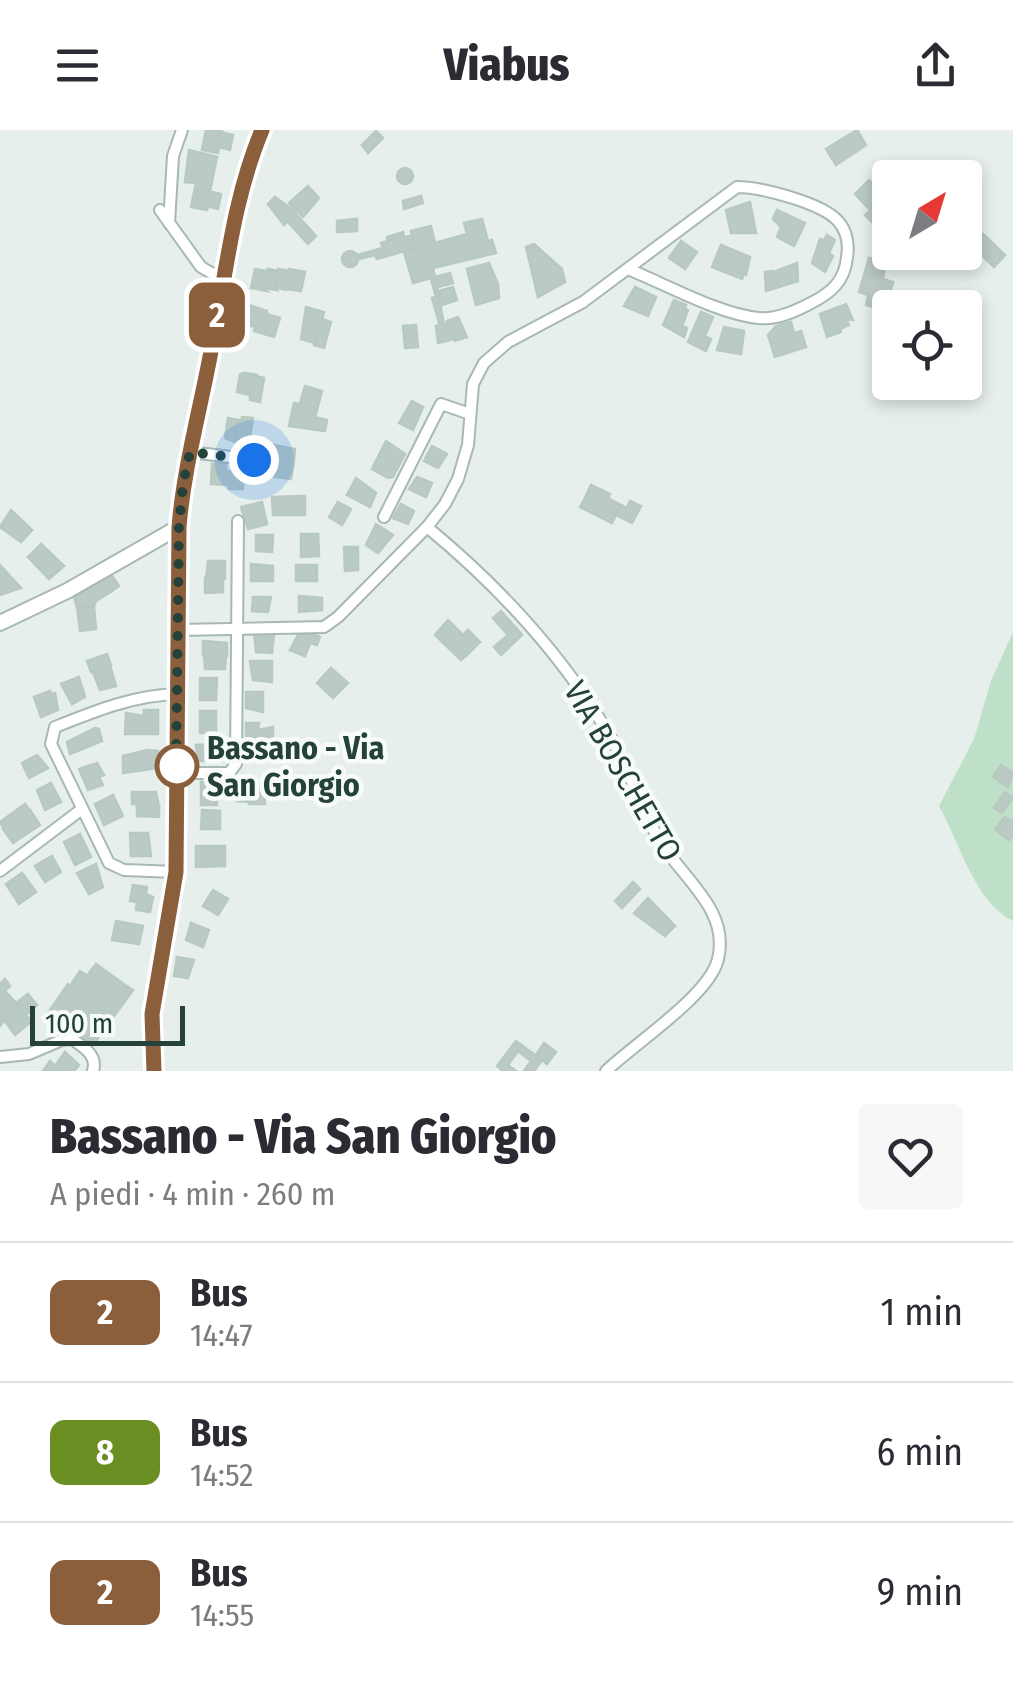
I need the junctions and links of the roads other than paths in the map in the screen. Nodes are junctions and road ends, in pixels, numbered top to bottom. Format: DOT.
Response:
graph roads {
  1 [pos="182,130"];
  2 [pos="262,130"];
  3 [pos="160,210"];
  4 [pos="169,224"];
  5 [pos="628,269"];
  6 [pos="222,278"];
  7 [pos="470,414"];
  8 [pos="190,452"];
  9 [pos="254,460"];
  10 [pos="384,517"];
  11 [pos="238,521"];
  12 [pos="179,527"];
  13 [pos="426,527"];
  14 [pos="0,623"];
  15 [pos="238,629"];
  16 [pos="178,630"];
  17 [pos="178,694"];
  18 [pos="176,773"];
  19 [pos="82,809"];
  20 [pos="0,871"];
  21 [pos="176,872"];
  22 [pos="0,1056"];
  23 [pos="92,1071"];
  24 [pos="154,1071"];
  25 [pos="606,1071"];
  1 -- 4 [label="street"];
  2 -- 6 [label="street"];
  3 -- 4 [label="street"];
  4 -- 6 [label="street"];
  5 -- 5 [label="street"];
  5 -- 7 [label="street"];
  6 -- 8 [label="street"];
  7 -- 10 [label="street"];
  7 -- 13 [label="street"];
  8 -- 9 [label="street"];
  8 -- 12 [label="street"];
  11 -- 15 [label="street"];
  12 -- 14 [label="street"];
  12 -- 16 [label="street"];
  13 -- 15 [label="street"];
  13 -- 25 [label="street, VIA BOSCHETTO"];
  15 -- 16 [label="street"];
  15 -- 18 [label="street"];
  16 -- 17 [label="street"];
  17 -- 18 [label="street"];
  17 -- 19 [label="street"];
  18 -- 21 [label="street"];
  19 -- 20 [label="street"];
  19 -- 21 [label="street"];
  21 -- 24 [label="street"];
  22 -- 23 [label="street"];
}
